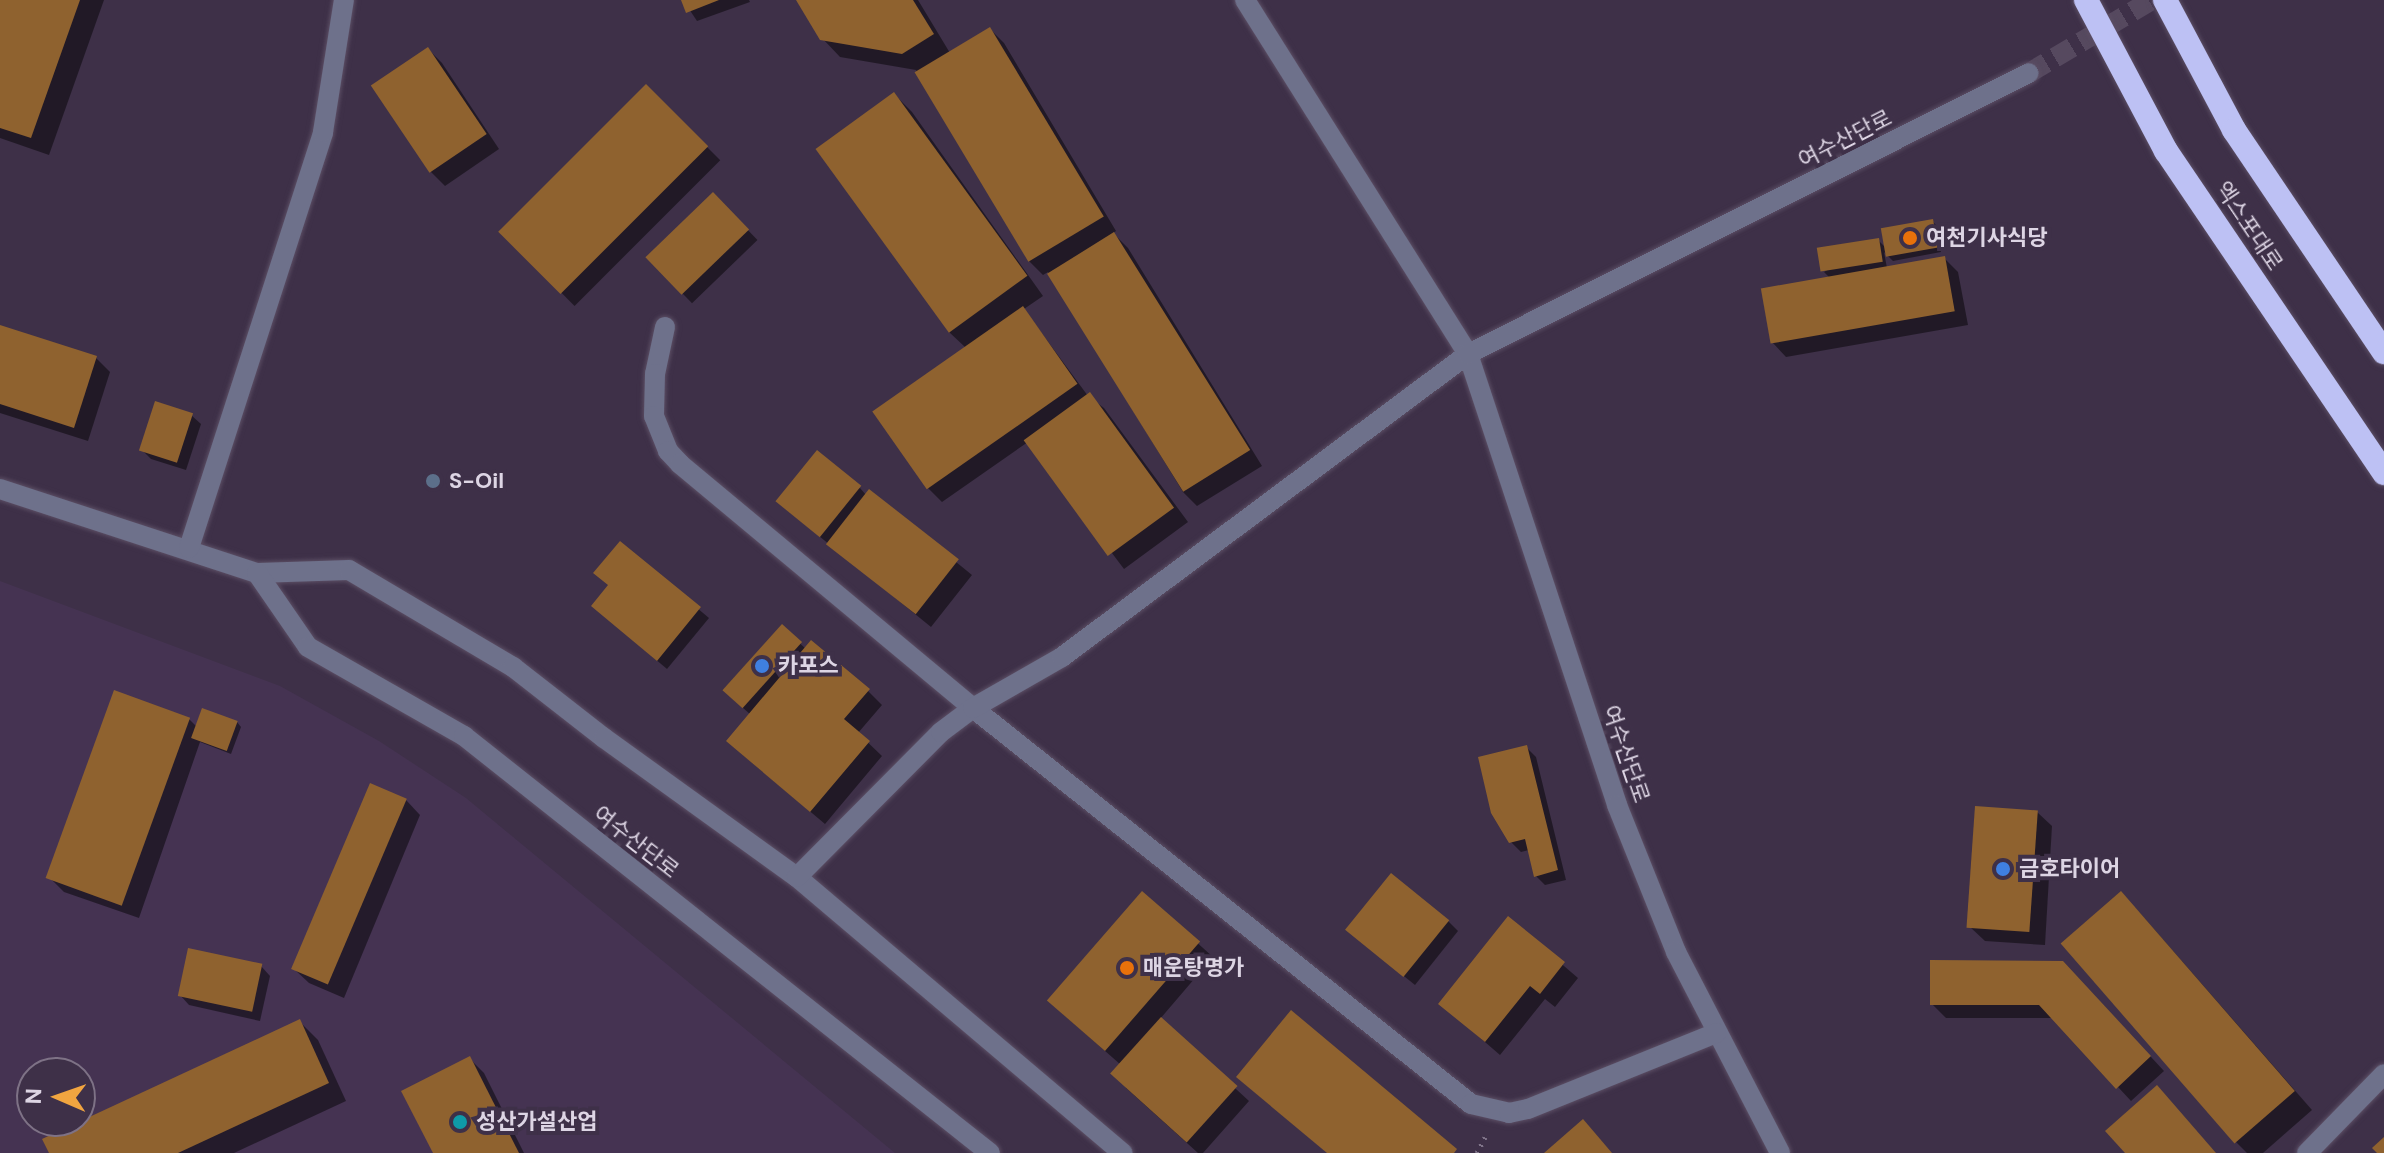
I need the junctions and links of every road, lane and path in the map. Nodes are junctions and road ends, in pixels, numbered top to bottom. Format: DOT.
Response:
graph roads {
  1 [pos="344,0"];
  2 [pos="1245,0"];
  3 [pos="2086,0"];
  4 [pos="2165,0"];
  5 [pos="2029,73"];
  6 [pos="665,327"];
  7 [pos="2384,352"];
  8 [pos="1468,354"];
  9 [pos="2384,473"];
  10 [pos="0,489"];
  11 [pos="189,548"];
  12 [pos="257,573"];
  13 [pos="973,708"];
  14 [pos="797,877"];
  15 [pos="1716,1033"];
  16 [pos="2384,1074"];
  17 [pos="990,1153"];
  18 [pos="1123,1153"];
  19 [pos="1780,1153"];
  20 [pos="2307,1153"];
  1 -- 11 [label="street"];
  2 -- 8 [label="street, 여수산단로"];
  3 -- 9 [label="highway, 엑스포대로"];
  4 -- 7 [label="highway, 엑스포대로"];
  5 -- 8 [label="street, 여수산단로"];
  6 -- 13 [label="street"];
  8 -- 13 [label="street, 여수산단로"];
  8 -- 15 [label="street, 여수산단로"];
  10 -- 11 [label="street"];
  11 -- 12 [label="street"];
  12 -- 14 [label="street"];
  12 -- 17 [label="street, 여수산단로"];
  13 -- 14 [label="street, 여수산단로"];
  13 -- 15 [label="street"];
  14 -- 18 [label="street"];
  15 -- 19 [label="street, 여수산단로"];
  16 -- 20 [label="street"];
}
